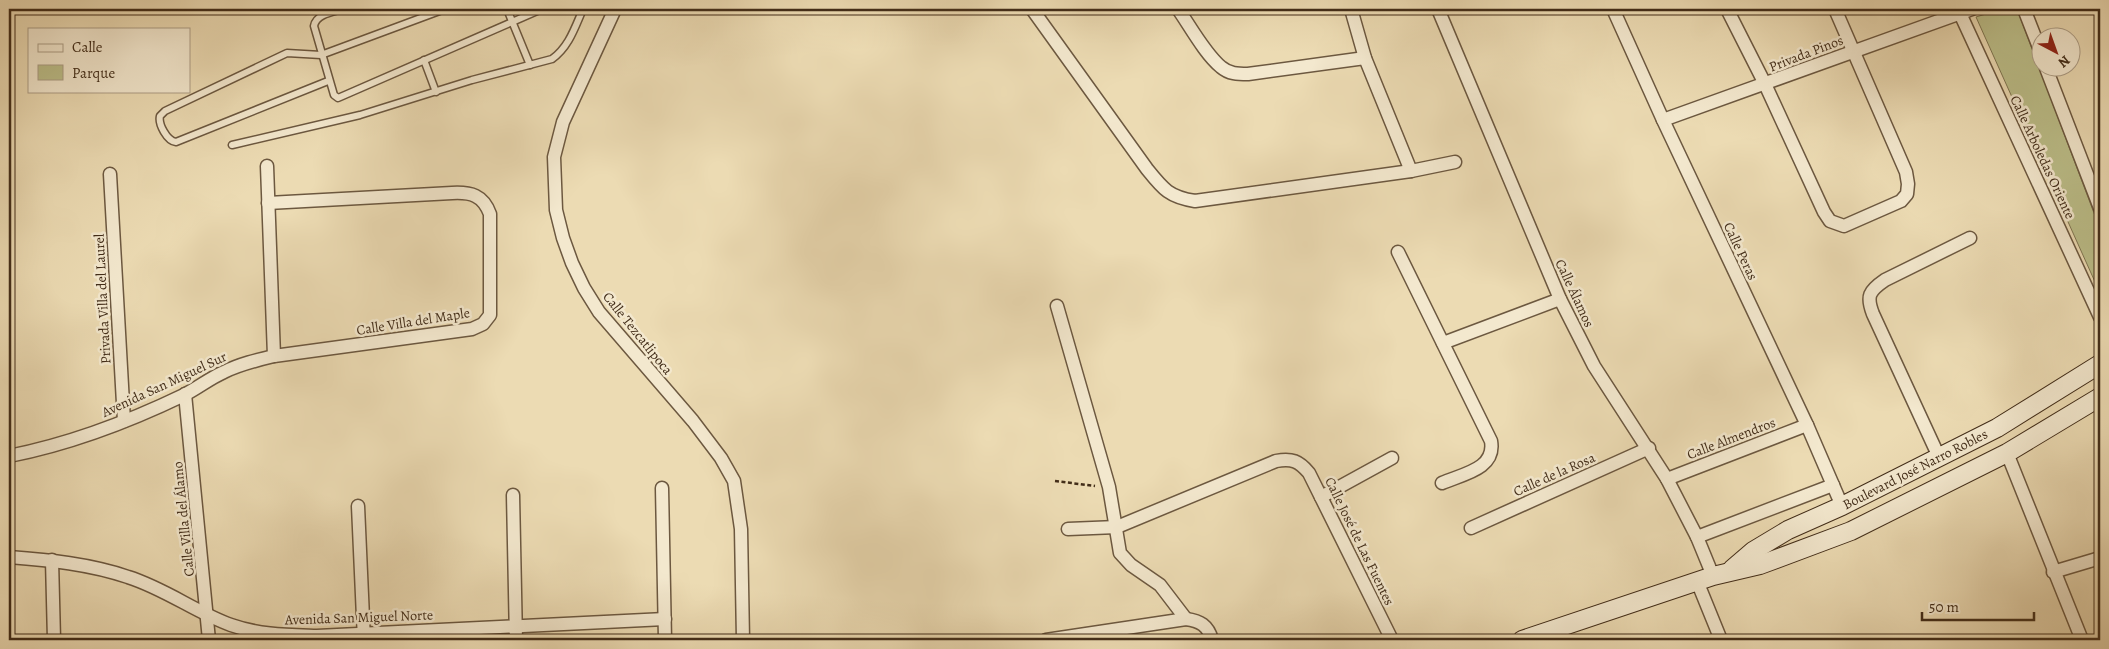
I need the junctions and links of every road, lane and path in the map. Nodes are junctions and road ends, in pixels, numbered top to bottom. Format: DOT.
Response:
graph roads {
  1 [pos="343,9"];
  2 [pos="445,9"];
  3 [pos="507,9"];
  4 [pos="542,9"];
  5 [pos="583,9"];
  6 [pos="615,9"];
  7 [pos="1032,9"];
  8 [pos="1178,9"];
  9 [pos="1351,9"];
  10 [pos="1438,9"];
  11 [pos="1613,9"];
  12 [pos="1727,9"];
  13 [pos="1835,9"];
  14 [pos="2024,9"];
  15 [pos="1963,10"];
  16 [pos="513,22"];
  17 [pos="2032,29"];
  18 [pos="1854,50"];
  19 [pos="322,55"];
  20 [pos="1365,58"];
  21 [pos="424,60"];
  22 [pos="530,65"];
  23 [pos="2050,78"];
  24 [pos="328,81"];
  25 [pos="1765,84"];
  26 [pos="436,92"];
  27 [pos="1663,120"];
  28 [pos="232,145"];
  29 [pos="1455,162"];
  30 [pos="267,166"];
  31 [pos="1411,172"];
  32 [pos="110,174"];
  33 [pos="268,204"];
  34 [pos="2100,208"];
  35 [pos="1970,238"];
  36 [pos="1398,252"];
  37 [pos="1560,299"];
  38 [pos="1056,306"];
  39 [pos="2100,318"];
  40 [pos="1444,343"];
  41 [pos="274,356"];
  42 [pos="2100,364"];
  43 [pos="185,394"];
  44 [pos="2100,397"];
  45 [pos="124,421"];
  46 [pos="1807,425"];
  47 [pos="1649,448"];
  48 [pos="2007,453"];
  49 [pos="9,456"];
  50 [pos="1939,457"];
  51 [pos="1392,458"];
  52 [pos="1667,479"];
  53 [pos="1056,482"];
  54 [pos="1442,483"];
  55 [pos="1834,485"];
  56 [pos="1108,487"];
  57 [pos="662,488"];
  58 [pos="513,495"];
  59 [pos="1321,496"];
  60 [pos="358,506"];
  61 [pos="1842,506"];
  62 [pos="1117,528"];
  63 [pos="1471,528"];
  64 [pos="1068,529"];
  65 [pos="1697,537"];
  66 [pos="9,557"];
  67 [pos="2100,558"];
  68 [pos="52,560"];
  69 [pos="2053,572"];
  70 [pos="1713,576"];
  71 [pos="208,615"];
  72 [pos="664,619"];
  73 [pos="1186,619"];
  74 [pos="516,626"];
  75 [pos="363,637"];
  76 [pos="54,640"];
  77 [pos="209,640"];
  78 [pos="516,640"];
  79 [pos="665,640"];
  80 [pos="743,640"];
  81 [pos="1046,640"];
  82 [pos="1212,640"];
  83 [pos="1392,640"];
  84 [pos="1522,640"];
  85 [pos="1721,640"];
  86 [pos="2082,640"];
  1 -- 19 [label="lane"];
  2 -- 19 [label="lane"];
  3 -- 16 [label="lane"];
  4 -- 16 [label="lane"];
  5 -- 22 [label="lane"];
  6 -- 80 [label="street, Calle Tezcatlipoca"];
  7 -- 31 [label="street"];
  8 -- 20 [label="street"];
  9 -- 20 [label="street"];
  10 -- 37 [label="street, Calle Álamos"];
  11 -- 27 [label="street, Calle Peras"];
  12 -- 25 [label="street"];
  13 -- 18 [label="street"];
  14 -- 17 [label="street"];
  15 -- 18 [label="street, Privada Pinos"];
  15 -- 39 [label="street, Calle Arboledas Oriente"];
  16 -- 21 [label="lane"];
  16 -- 22 [label="lane"];
  18 -- 25 [label="street, Privada Pinos"];
  18 -- 25 [label="street"];
  19 -- 24 [label="lane"];
  19 -- 24 [label="lane"];
  20 -- 31 [label="street"];
  21 -- 24 [label="lane"];
  21 -- 26 [label="lane"];
  22 -- 26 [label="lane"];
  23 -- 34 [label="street"];
  25 -- 27 [label="street, Privada Pinos"];
  26 -- 28 [label="lane"];
  27 -- 46 [label="street, Calle Peras"];
  29 -- 31 [label="street"];
  30 -- 33 [label="street"];
  32 -- 45 [label="street, Privada Villa del Laurel"];
  33 -- 41 [label="street"];
  33 -- 41 [label="street, Calle Villa del Maple"];
  35 -- 50 [label="street"];
  36 -- 40 [label="street"];
  37 -- 40 [label="street"];
  37 -- 47 [label="street, Calle Álamos"];
  38 -- 56 [label="street"];
  40 -- 54 [label="street"];
  41 -- 43 [label="street, Avenida San Miguel Sur"];
  42 -- 50 [label="street, Boulevard José Narro Robles"];
  43 -- 45 [label="street, Avenida San Miguel Sur"];
  43 -- 71 [label="street, Calle Villa del Álamo"];
  44 -- 48 [label="street, Boulevard José Narro Robles"];
  45 -- 49 [label="street, Avenida San Miguel Sur"];
  46 -- 52 [label="street, Calle Almendros"];
  46 -- 55 [label="street, Calle Peras"];
  47 -- 52 [label="street, Calle Álamos"];
  47 -- 63 [label="street, Calle de la Rosa"];
  48 -- 69 [label="street"];
  48 -- 70 [label="street, Boulevard José Narro Robles"];
  50 -- 61 [label="street, Boulevard José Narro Robles"];
  51 -- 59 [label="street"];
  52 -- 65 [label="street, Calle Álamos"];
  53 -- 56 [label="path"];
  55 -- 61 [label="street, Calle Peras"];
  55 -- 65 [label="street"];
  56 -- 62 [label="street"];
  57 -- 72 [label="street"];
  58 -- 74 [label="street"];
  59 -- 62 [label="street, Calle José de Las Fuentes"];
  59 -- 83 [label="street, Calle José de Las Fuentes"];
  60 -- 75 [label="street"];
  61 -- 70 [label="street, Boulevard José Narro Robles"];
  62 -- 64 [label="street"];
  62 -- 73 [label="street"];
  65 -- 70 [label="street, Calle Álamos"];
  66 -- 68 [label="street, Avenida San Miguel Norte"];
  67 -- 69 [label="street"];
  68 -- 71 [label="street, Avenida San Miguel Norte"];
  68 -- 76 [label="street"];
  69 -- 86 [label="street"];
  70 -- 84 [label="street, Boulevard José Narro Robles"];
  70 -- 85 [label="street, Calle Álamos"];
  71 -- 75 [label="street, Avenida San Miguel Norte"];
  71 -- 77 [label="street, Calle Villa del Álamo"];
  72 -- 74 [label="street, Avenida San Miguel Norte"];
  72 -- 79 [label="street"];
  73 -- 81 [label="street"];
  73 -- 82 [label="street"];
  74 -- 75 [label="street, Avenida San Miguel Norte"];
  74 -- 78 [label="street"];
}
